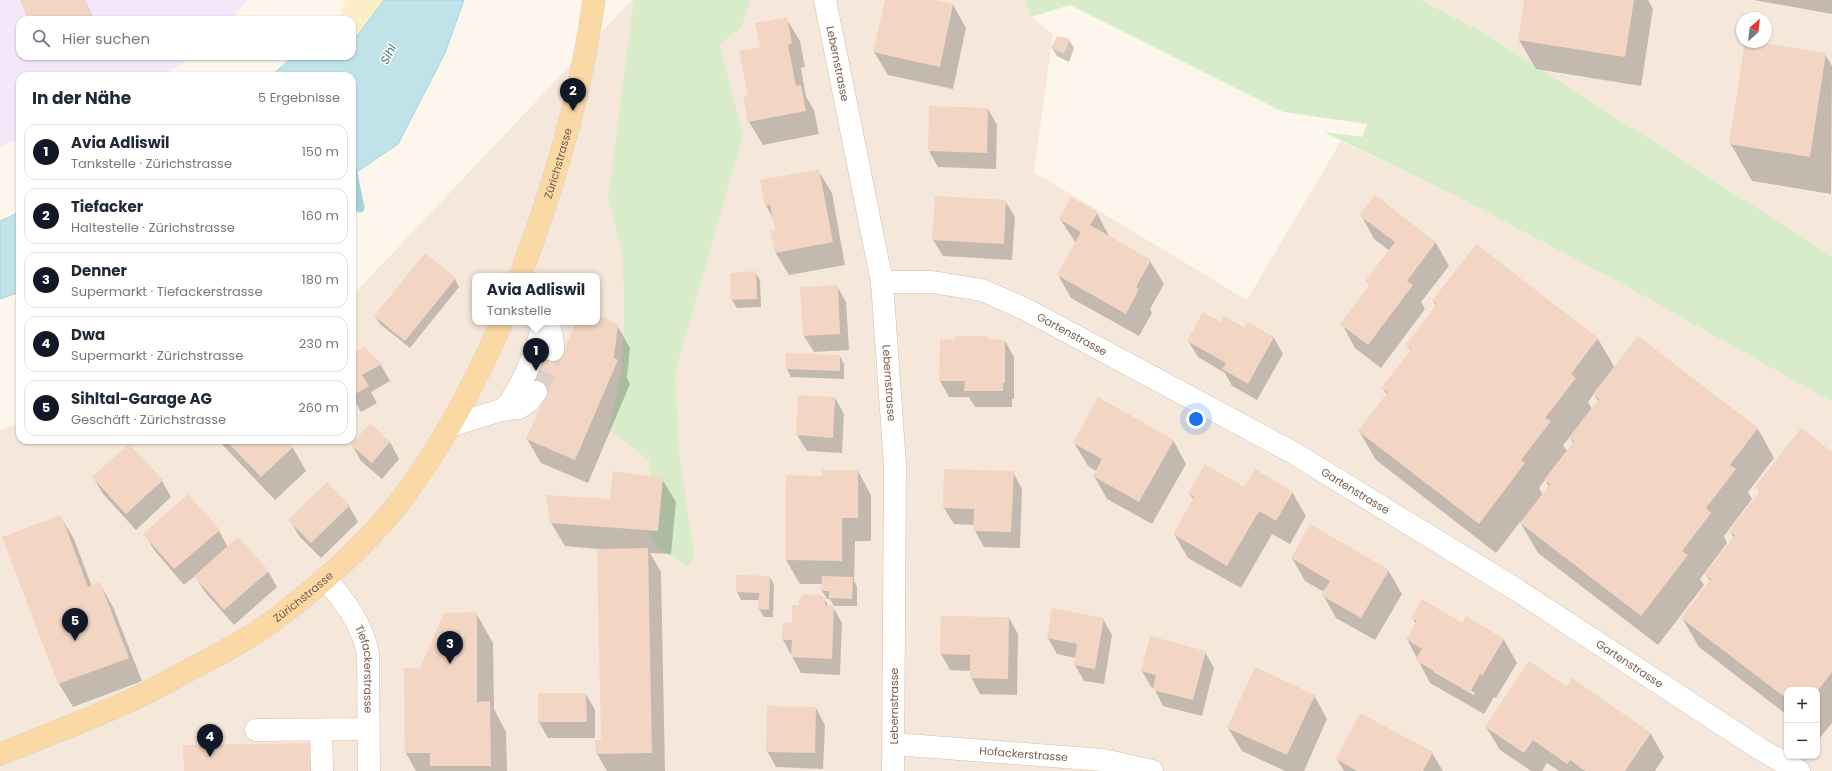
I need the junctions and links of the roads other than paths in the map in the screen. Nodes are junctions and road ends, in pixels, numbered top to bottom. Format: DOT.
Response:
graph roads {
  1 [pos="594,0"];
  2 [pos="825,0"];
  3 [pos="522,273"];
  4 [pos="882,282"];
  5 [pos="501,325"];
  6 [pos="541,325"];
  7 [pos="547,325"];
  8 [pos="553,350"];
  9 [pos="536,392"];
  10 [pos="501,410"];
  11 [pos="450,426"];
  12 [pos="325,578"];
  13 [pos="368,729"];
  14 [pos="256,730"];
  15 [pos="321,730"];
  16 [pos="894,744"];
  17 [pos="0,754"];
  18 [pos="322,771"];
  19 [pos="368,771"];
  20 [pos="893,771"];
  21 [pos="1152,771"];
  22 [pos="1799,771"];
  1 -- 3 [label="main road, Zürichstrasse"];
  2 -- 4 [label="street, Lebernstrasse"];
  4 -- 16 [label="street, Lebernstrasse"];
  4 -- 22 [label="street, Gartenstrasse"];
  5 -- 11 [label="main road, Zürichstrasse"];
  6 -- 10 [label="street"];
  7 -- 8 [label="street"];
  9 -- 10 [label="street"];
  10 -- 11 [label="street"];
  11 -- 12 [label="main road, Zürichstrasse"];
  12 -- 13 [label="street, Tiefackerstrasse"];
  12 -- 17 [label="main road, Zürichstrasse"];
  13 -- 15 [label="street"];
  13 -- 19 [label="street, Tiefackerstrasse"];
  14 -- 15 [label="street"];
  15 -- 18 [label="street"];
  16 -- 20 [label="street, Lebernstrasse"];
  16 -- 21 [label="street, Hofackerstrasse"];
}
